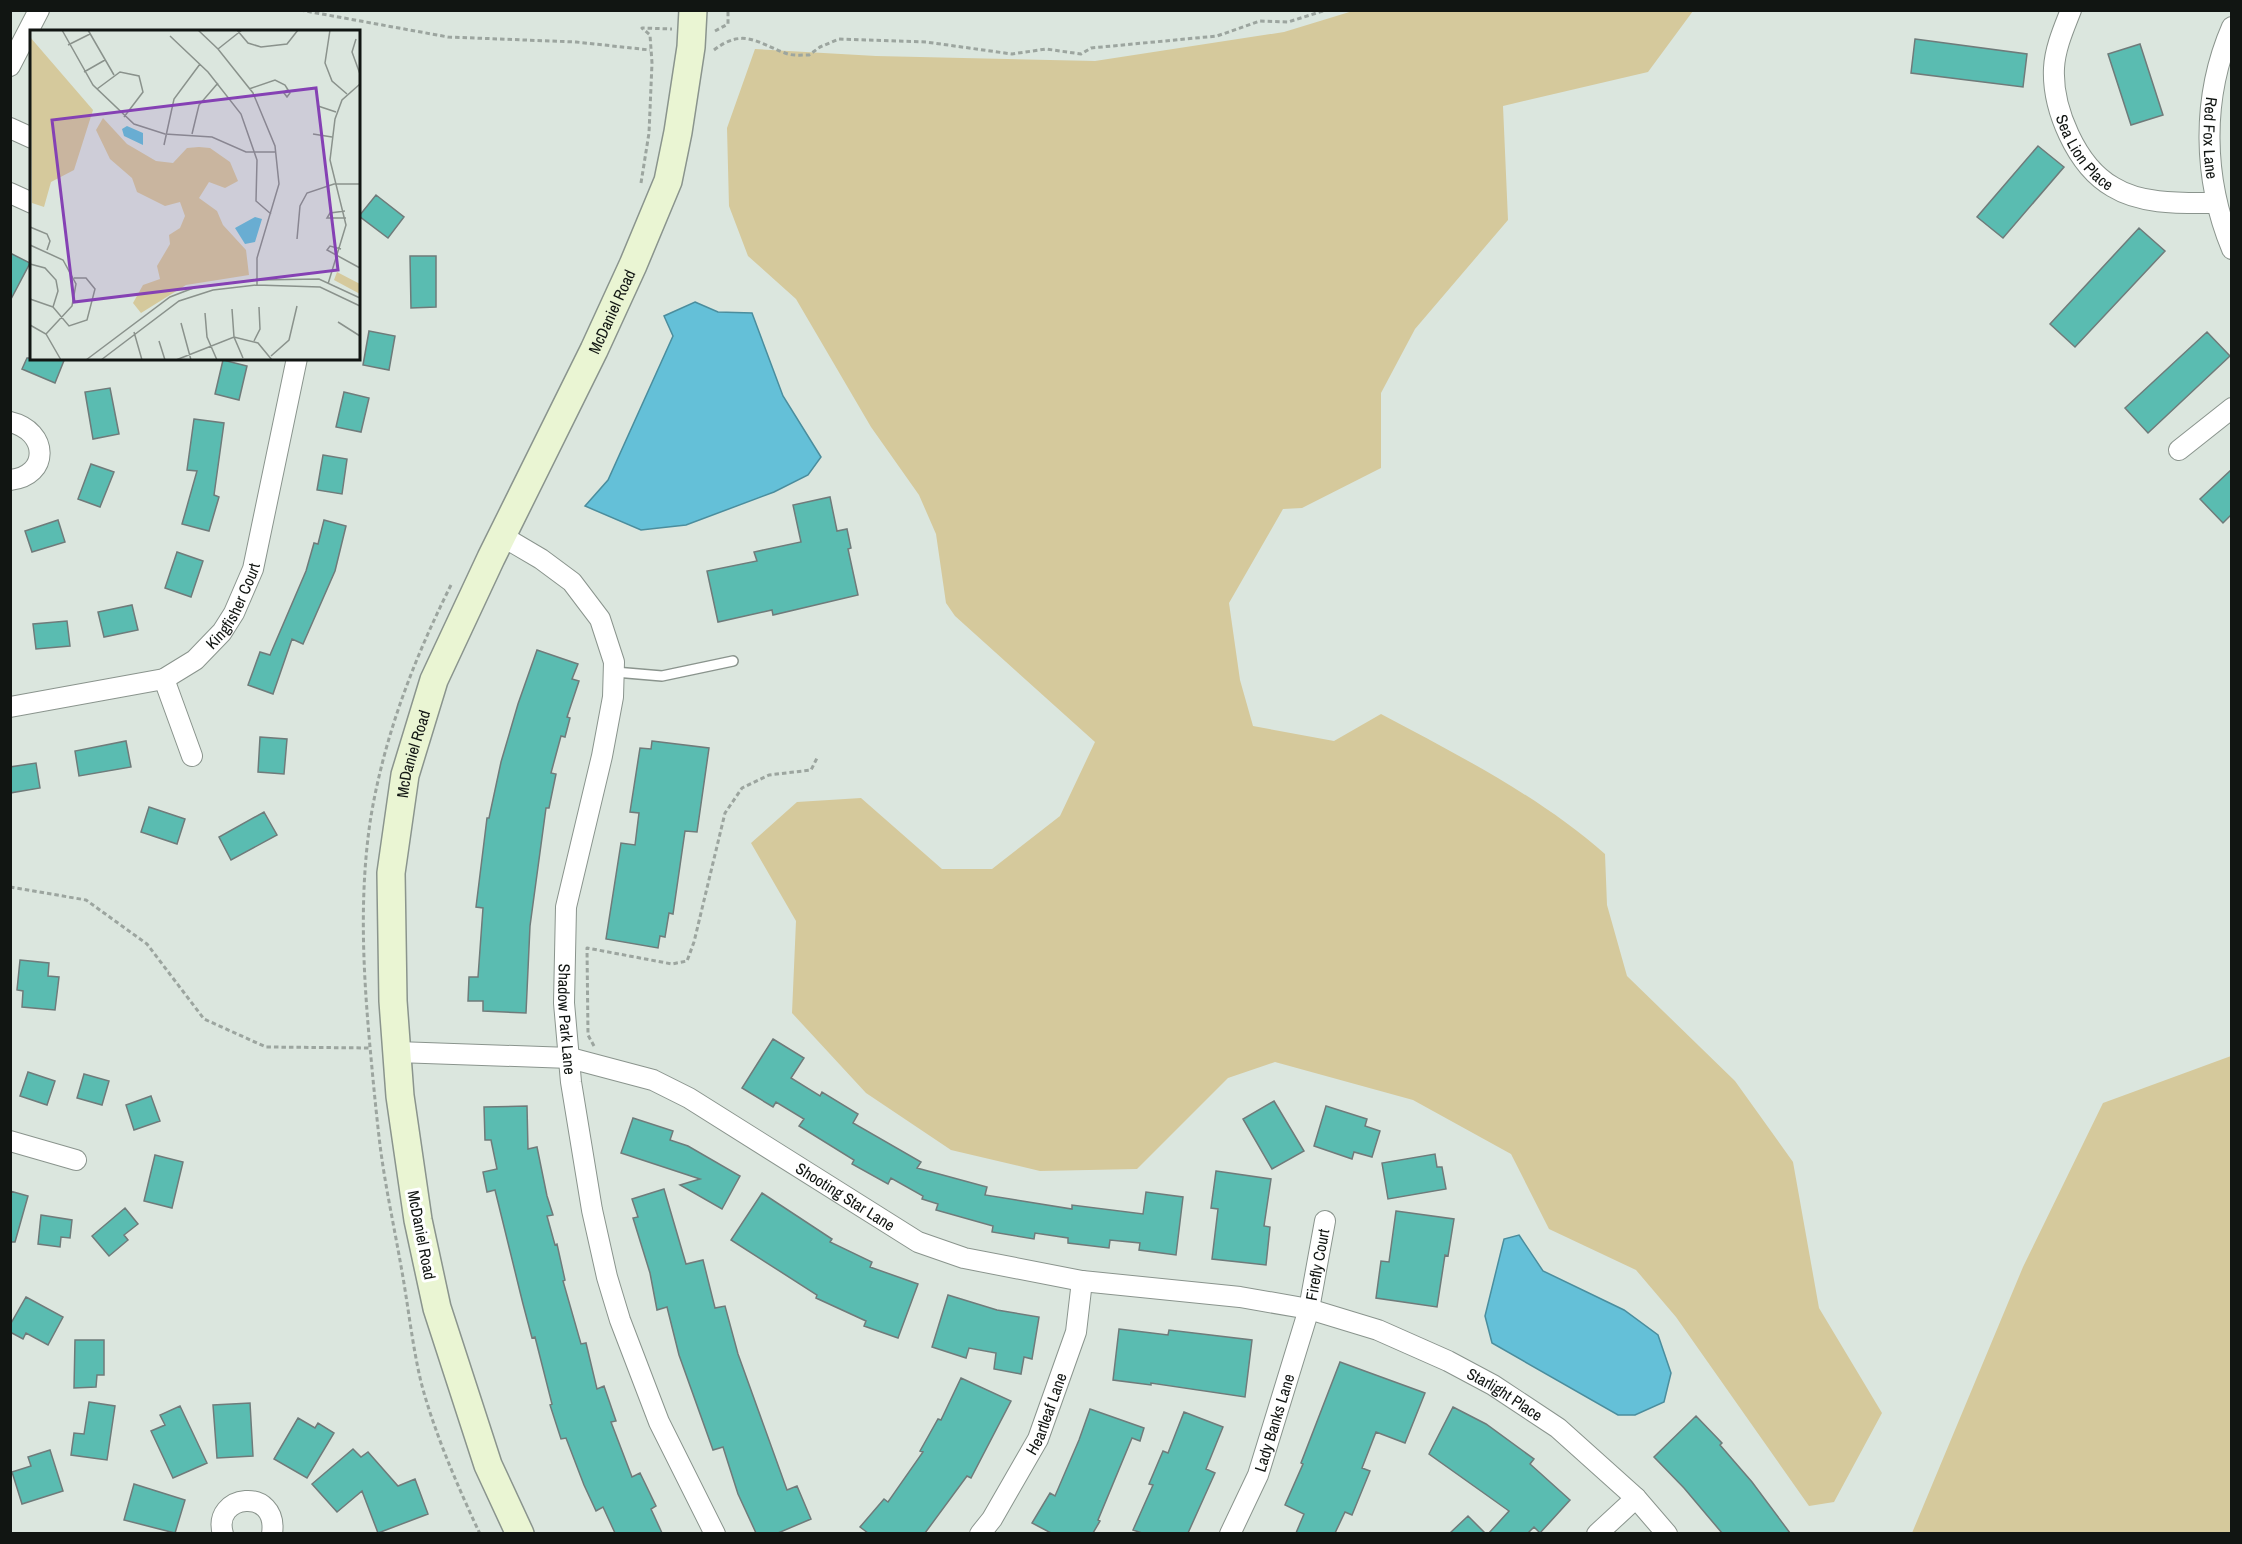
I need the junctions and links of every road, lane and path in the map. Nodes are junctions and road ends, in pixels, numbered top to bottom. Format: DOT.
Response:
graph roads {
  1 [pos="39,10"];
  2 [pos="300,10"];
  3 [pos="693,10"];
  4 [pos="728,10"];
  5 [pos="1326,10"];
  6 [pos="2071,10"];
  7 [pos="2232,27"];
  8 [pos="715,31"];
  9 [pos="650,35"];
  10 [pos="650,50"];
  11 [pos="713,51"];
  12 [pos="10,66"];
  13 [pos="10,128"];
  14 [pos="30,137"];
  15 [pos="640,187"];
  16 [pos="10,193"];
  17 [pos="30,202"];
  18 [pos="2216,203"];
  19 [pos="2232,249"];
  20 [pos="297,360"];
  21 [pos="2232,408"];
  22 [pos="10,422"];
  23 [pos="2179,450"];
  24 [pos="10,480"];
  25 [pos="502,536"];
  26 [pos="456,577"];
  27 [pos="732,661"];
  28 [pos="615,672"];
  29 [pos="164,679"];
  30 [pos="10,707"];
  31 [pos="192,756"];
  32 [pos="818,756"];
  33 [pos="10,887"];
  34 [pos="370,1048"];
  35 [pos="595,1048"];
  36 [pos="397,1052"];
  37 [pos="570,1058"];
  38 [pos="10,1141"];
  39 [pos="76,1160"];
  40 [pos="1325,1221"];
  41 [pos="1082,1281"];
  42 [pos="1309,1309"];
  43 [pos="1636,1498"];
  44 [pos="223,1533"];
  45 [pos="272,1533"];
  46 [pos="480,1533"];
  47 [pos="520,1533"];
  48 [pos="715,1533"];
  49 [pos="980,1533"];
  50 [pos="1230,1533"];
  51 [pos="1597,1533"];
  52 [pos="1667,1533"];
  1 -- 12 [label="street"];
  2 -- 10 [label="path"];
  3 -- 25 [label="main road, McDaniel Road"];
  4 -- 8 [label="path"];
  5 -- 11 [label="path"];
  6 -- 18 [label="street, Sea Lion Place"];
  7 -- 18 [label="street, Red Fox Lane"];
  9 -- 10 [label="path"];
  10 -- 15 [label="path"];
  13 -- 14 [label="street"];
  16 -- 17 [label="street"];
  18 -- 19 [label="street, Red Fox Lane"];
  20 -- 29 [label="street, Kingfisher Court"];
  21 -- 23 [label="street"];
  22 -- 24 [label="street"];
  25 -- 28 [label="street, Shadow Park Lane"];
  25 -- 36 [label="main road, McDaniel Road"];
  26 -- 34 [label="path"];
  27 -- 28 [label="lane"];
  28 -- 37 [label="street, Shadow Park Lane"];
  29 -- 30 [label="street, Kingfisher Court"];
  29 -- 31 [label="street"];
  32 -- 35 [label="path"];
  33 -- 34 [label="path"];
  34 -- 46 [label="path"];
  36 -- 37 [label="street, Shooting Star Lane"];
  36 -- 47 [label="main road, McDaniel Road"];
  37 -- 41 [label="street, Shooting Star Lane"];
  37 -- 48 [label="street, Shadow Park Lane"];
  38 -- 39 [label="street"];
  40 -- 42 [label="street, Firefly Court"];
  41 -- 42 [label="street, Shooting Star Lane"];
  41 -- 49 [label="street, Heartleaf Lane"];
  42 -- 43 [label="street, Starlight Place"];
  42 -- 50 [label="street, Lady Banks Lane"];
  43 -- 51 [label="street"];
  43 -- 52 [label="street, Starlight Place"];
  44 -- 45 [label="street"];
}
